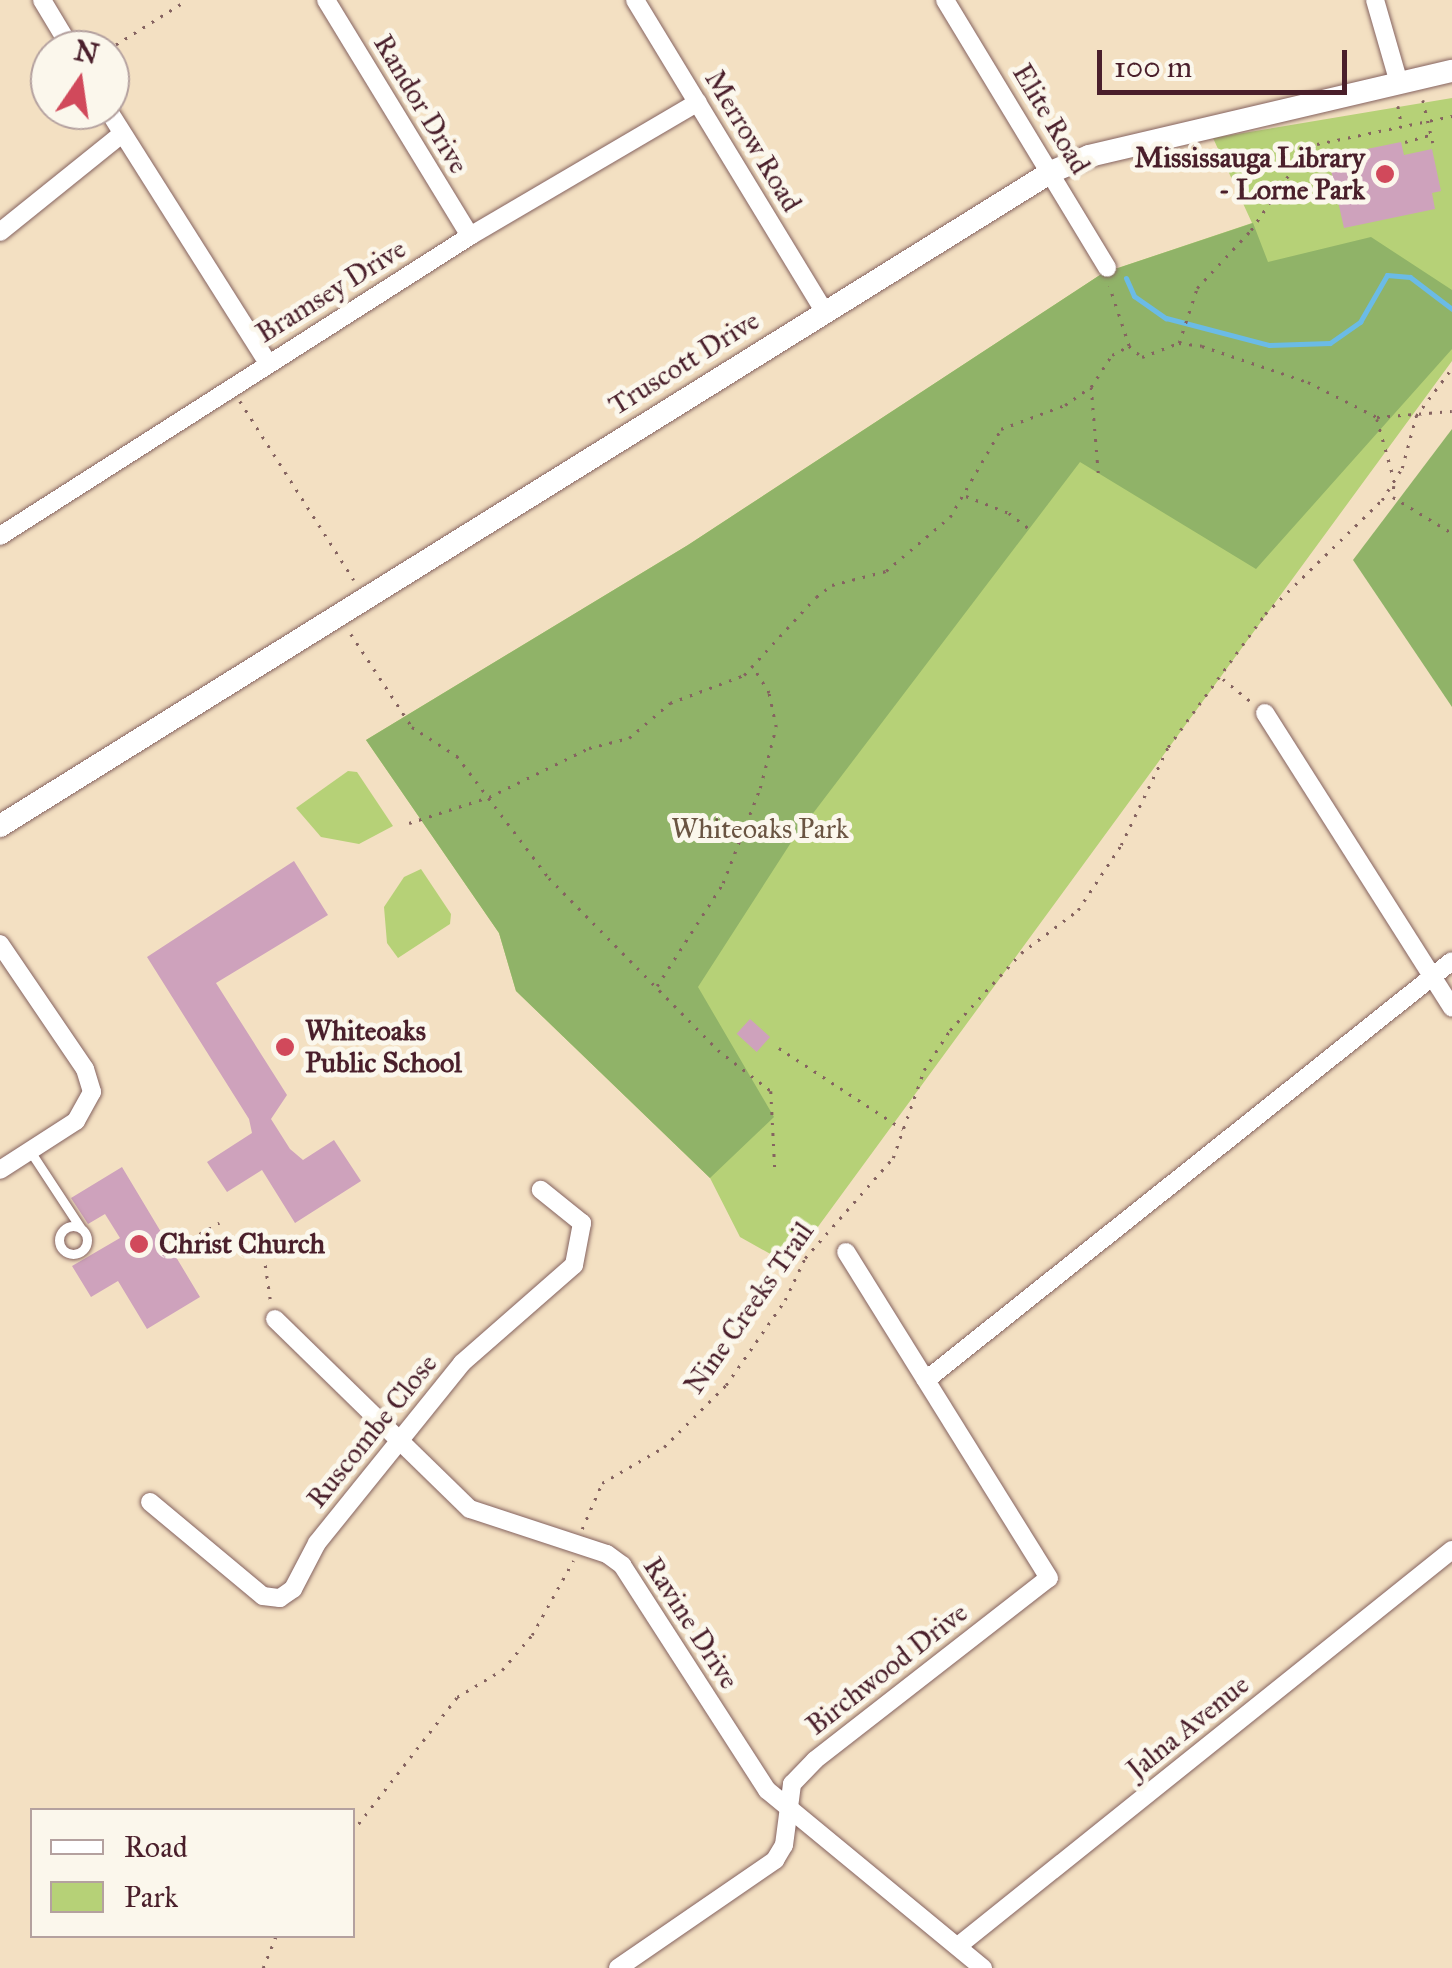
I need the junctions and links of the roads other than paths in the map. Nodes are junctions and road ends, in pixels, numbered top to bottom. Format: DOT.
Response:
graph roads {
  1 [pos="42,0"];
  2 [pos="326,0"];
  3 [pos="635,0"];
  4 [pos="945,0"];
  5 [pos="1375,0"];
  6 [pos="60,30"];
  7 [pos="1452,71"];
  8 [pos="1405,87"];
  9 [pos="698,102"];
  10 [pos="120,130"];
  11 [pos="122,134"];
  12 [pos="1051,172"];
  13 [pos="0,232"];
  14 [pos="470,236"];
  15 [pos="1107,268"];
  16 [pos="824,311"];
  17 [pos="268,363"];
  18 [pos="0,536"];
  19 [pos="1265,714"];
  20 [pos="0,826"];
  21 [pos="0,944"];
  22 [pos="1452,961"];
  23 [pos="1433,976"];
  24 [pos="1452,1008"];
  25 [pos="30,1151"];
  26 [pos="0,1170"];
  27 [pos="541,1190"];
  28 [pos="80,1226"];
  29 [pos="846,1252"];
  30 [pos="275,1319"];
  31 [pos="926,1380"];
  32 [pos="396,1442"];
  33 [pos="150,1502"];
  34 [pos="1452,1550"];
  35 [pos="785,1808"];
  36 [pos="958,1946"];
  37 [pos="618,1968"];
  38 [pos="983,1968"];
  1 -- 6 [label="street"];
  2 -- 14 [label="street, Randor Drive"];
  3 -- 9 [label="street, Merrow Road"];
  4 -- 12 [label="street, Elite Road"];
  5 -- 8 [label="street"];
  7 -- 8 [label="street, Truscott Drive"];
  8 -- 12 [label="street, Truscott Drive"];
  9 -- 14 [label="street, Bramsey Drive"];
  9 -- 16 [label="street, Merrow Road"];
  10 -- 11 [label="street"];
  11 -- 13 [label="street"];
  11 -- 17 [label="street"];
  12 -- 15 [label="street, Elite Road"];
  12 -- 16 [label="street, Truscott Drive"];
  14 -- 17 [label="street, Bramsey Drive"];
  16 -- 20 [label="street, Truscott Drive"];
  17 -- 18 [label="street, Bramsey Drive"];
  19 -- 23 [label="street"];
  21 -- 25 [label="street"];
  22 -- 23 [label="street"];
  23 -- 24 [label="street"];
  23 -- 31 [label="street"];
  25 -- 26 [label="street"];
  25 -- 28 [label="lane"];
  27 -- 32 [label="street, Ruscombe Close"];
  29 -- 31 [label="street, Birchwood Drive"];
  30 -- 32 [label="street, Ravine Drive"];
  31 -- 35 [label="street, Birchwood Drive"];
  32 -- 33 [label="street, Ruscombe Close"];
  32 -- 35 [label="street, Ravine Drive"];
  34 -- 36 [label="street, Jalna Avenue"];
  35 -- 36 [label="street, Ravine Drive"];
  35 -- 37 [label="street, Birchwood Drive"];
  36 -- 38 [label="street, Ravine Drive"];
}
